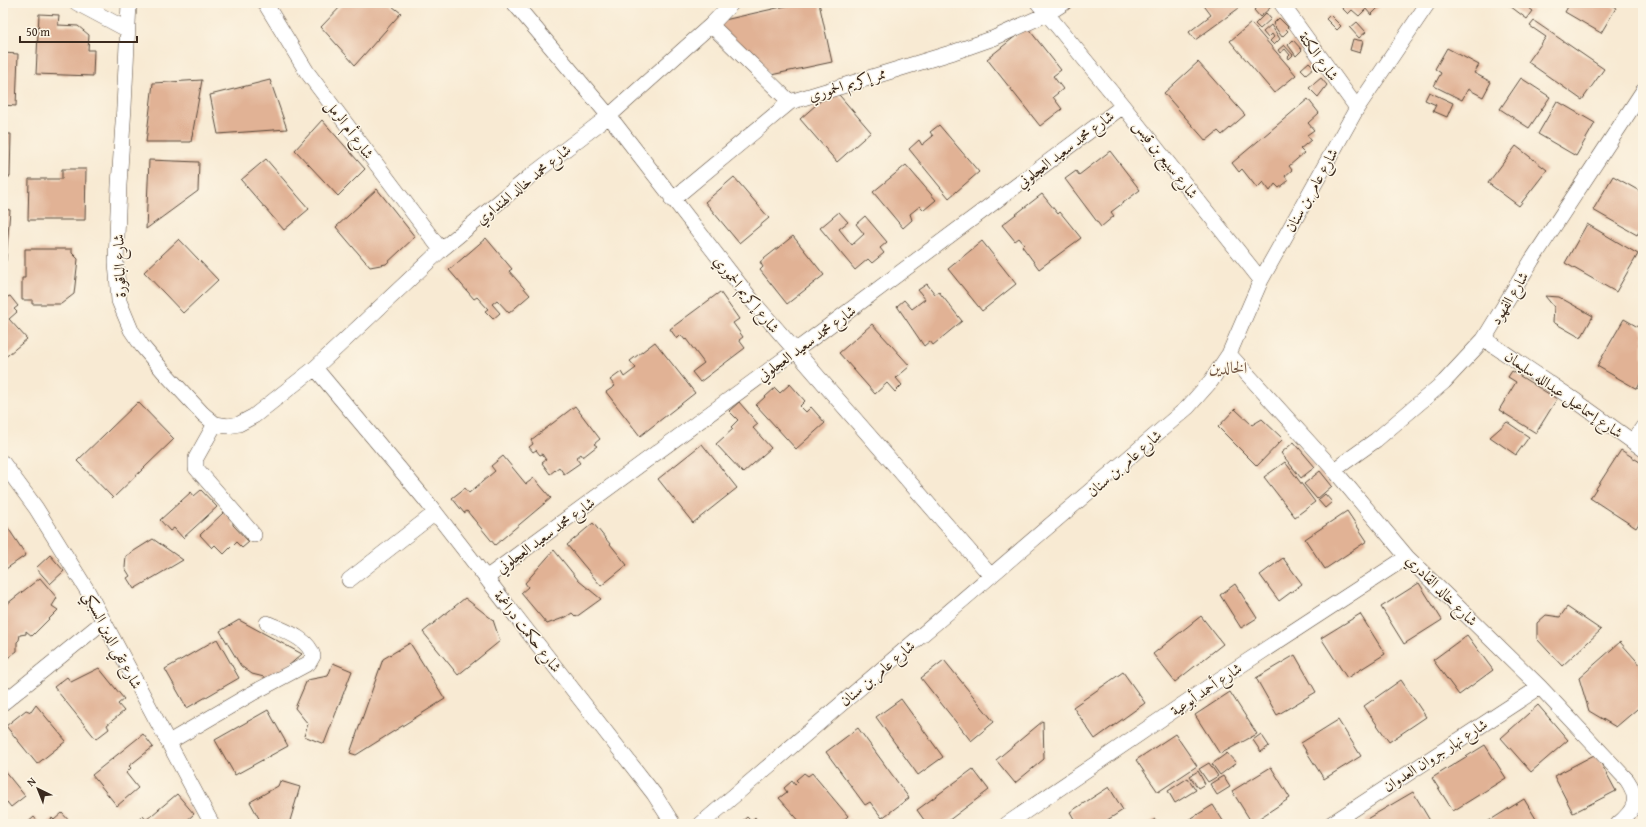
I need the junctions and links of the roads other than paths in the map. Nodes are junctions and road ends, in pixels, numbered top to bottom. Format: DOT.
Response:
graph roads {
  1 [pos="77,3"];
  2 [pos="128,3"];
  3 [pos="265,3"];
  4 [pos="514,3"];
  5 [pos="732,3"];
  6 [pos="1064,3"];
  7 [pos="1281,3"];
  8 [pos="1428,3"];
  9 [pos="1043,8"];
  10 [pos="711,25"];
  11 [pos="126,29"];
  12 [pos="1643,91"];
  13 [pos="790,102"];
  14 [pos="1124,106"];
  15 [pos="1357,108"];
  16 [pos="609,116"];
  17 [pos="672,200"];
  18 [pos="442,250"];
  19 [pos="1261,280"];
  20 [pos="1484,339"];
  21 [pos="795,351"];
  22 [pos="1229,354"];
  23 [pos="315,368"];
  24 [pos="215,424"];
  25 [pos="1643,427"];
  26 [pos="1638,445"];
  27 [pos="3,463"];
  28 [pos="1334,470"];
  29 [pos="435,513"];
  30 [pos="254,535"];
  31 [pos="1407,557"];
  32 [pos="991,576"];
  33 [pos="486,578"];
  34 [pos="349,580"];
  35 [pos="104,621"];
  36 [pos="267,622"];
  37 [pos="1540,686"];
  38 [pos="3,703"];
  39 [pos="169,742"];
  40 [pos="212,824"];
  41 [pos="673,824"];
  42 [pos="701,824"];
  43 [pos="1007,824"];
  44 [pos="1331,824"];
  45 [pos="1618,824"];
  1 -- 11 [label="street"];
  2 -- 11 [label="street, شارع الباقورة"];
  3 -- 18 [label="street, شارع أم الرمل"];
  4 -- 16 [label="street, شارع إكريم الحموري"];
  5 -- 10 [label="street, شارع محمد خالد الهنداوي"];
  6 -- 9 [label="street, ممر إكريم الحموري"];
  7 -- 15 [label="street, شارع الكتة"];
  8 -- 15 [label="street, شارع عامر بن سنان"];
  9 -- 13 [label="street, ممر إكريم الحموري"];
  9 -- 14 [label="street, شارع سبيع بن قيس"];
  10 -- 13 [label="street"];
  10 -- 16 [label="street, شارع محمد خالد الهنداوي"];
  11 -- 24 [label="street, شارع الباقورة"];
  12 -- 20 [label="street, شارع الفهود"];
  13 -- 17 [label="street, ممر إكريم الحموري"];
  14 -- 19 [label="street, شارع سبيع بن قيس"];
  14 -- 21 [label="street, شارع محمد سعيد العجلوني"];
  15 -- 19 [label="street, شارع عامر بن سنان"];
  16 -- 17 [label="street, شارع إكريم الحموري"];
  16 -- 18 [label="street, شارع محمد خالد الهنداوي"];
  17 -- 21 [label="street, شارع إكريم الحموري"];
  18 -- 23 [label="street, شارع محمد خالد الهنداوي"];
  19 -- 22 [label="street, شارع عامر بن سنان"];
  20 -- 26 [label="street, شارع إسماعيل عبدالله سليمان"];
  20 -- 28 [label="street, شارع الفهود"];
  21 -- 32 [label="street, شارع إكريم الحموري"];
  21 -- 33 [label="street, شارع محمد سعيد العجلوني"];
  22 -- 28 [label="street, شارع خالد القادري"];
  22 -- 32 [label="street, شارع عامر بن سنان"];
  23 -- 24 [label="street"];
  23 -- 29 [label="street, شارع حكمت دراغمة"];
  24 -- 30 [label="street"];
  25 -- 26 [label="street"];
  27 -- 35 [label="street, شارع تقي الدين السبكي"];
  28 -- 31 [label="street, شارع خالد القادري"];
  29 -- 33 [label="street, شارع حكمت دراغمة"];
  29 -- 34 [label="street"];
  31 -- 37 [label="street, شارع خالد القادري"];
  31 -- 43 [label="street, شارع أحمد أبوعية"];
  32 -- 42 [label="street, شارع عامر بن سنان"];
  33 -- 41 [label="street, شارع حكمت دراغمة"];
  35 -- 38 [label="street"];
  35 -- 39 [label="street, شارع تقي الدين السبكي"];
  36 -- 39 [label="street"];
  37 -- 44 [label="street, شارع نهار جروان العدوان"];
  37 -- 45 [label="street, شارع خالد القادري"];
  39 -- 40 [label="street, شارع تقي الدين السبكي"];
}
